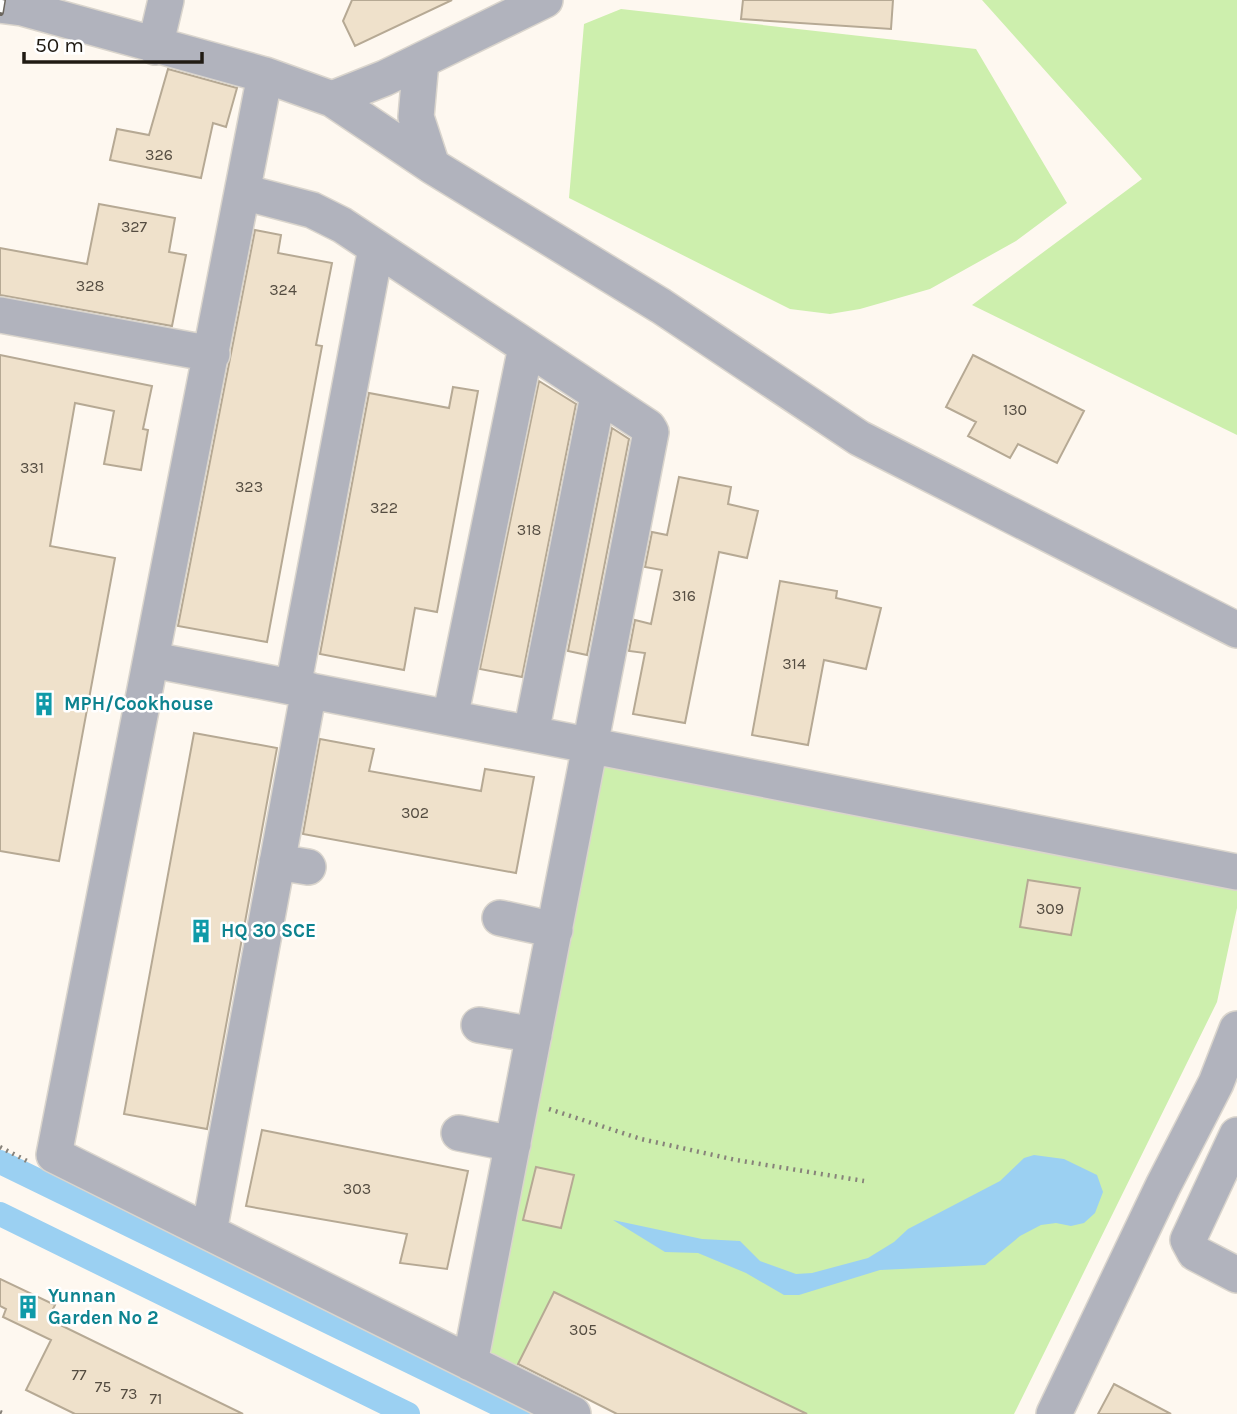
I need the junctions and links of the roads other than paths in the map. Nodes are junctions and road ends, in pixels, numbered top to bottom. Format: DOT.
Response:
graph roads {
  1 [pos="166,0"];
  2 [pos="545,0"];
  3 [pos="0,5"];
  4 [pos="72,11"];
  5 [pos="155,47"];
  6 [pos="422,61"];
  7 [pos="265,75"];
  8 [pos="332,99"];
  9 [pos="432,166"];
  10 [pos="243,192"];
  11 [pos="376,248"];
  12 [pos="0,315"];
  13 [pos="526,347"];
  14 [pos="212,354"];
  15 [pos="598,396"];
  16 [pos="1237,630"];
  17 [pos="153,660"];
  18 [pos="301,688"];
  19 [pos="450,718"];
  20 [pos="531,733"];
  21 [pos="592,746"];
  22 [pos="1237,872"];
  23 [pos="500,918"];
  24 [pos="555,929"];
  25 [pos="480,1025"];
  26 [pos="1237,1029"];
  27 [pos="534,1035"];
  28 [pos="459,1133"];
  29 [pos="1237,1135"];
  30 [pos="513,1144"];
  31 [pos="209,1232"];
  32 [pos="1237,1275"];
  33 [pos="470,1363"];
  34 [pos="573,1414"];
  35 [pos="1054,1414"];
  1 -- 5 [label="lane"];
  2 -- 6 [label="lane"];
  3 -- 4 [label="lane"];
  4 -- 5 [label="lane"];
  5 -- 7 [label="lane"];
  6 -- 8 [label="lane"];
  6 -- 9 [label="lane"];
  7 -- 8 [label="lane"];
  7 -- 10 [label="lane"];
  8 -- 9 [label="lane"];
  9 -- 16 [label="lane"];
  10 -- 11 [label="lane"];
  10 -- 14 [label="lane"];
  11 -- 13 [label="lane"];
  11 -- 18 [label="lane"];
  12 -- 14 [label="lane"];
  13 -- 15 [label="lane"];
  13 -- 19 [label="lane"];
  14 -- 17 [label="lane"];
  15 -- 20 [label="lane"];
  15 -- 21 [label="lane"];
  17 -- 18 [label="lane"];
  17 -- 31 [label="lane"];
  18 -- 19 [label="lane"];
  18 -- 31 [label="lane"];
  19 -- 20 [label="lane"];
  20 -- 21 [label="lane"];
  21 -- 22 [label="lane"];
  21 -- 24 [label="lane"];
  23 -- 24 [label="lane"];
  24 -- 27 [label="lane"];
  25 -- 27 [label="lane"];
  26 -- 35 [label="lane"];
  27 -- 30 [label="lane"];
  28 -- 30 [label="lane"];
  29 -- 32 [label="lane"];
  30 -- 33 [label="lane"];
  31 -- 33 [label="lane"];
  33 -- 34 [label="lane"];
}
